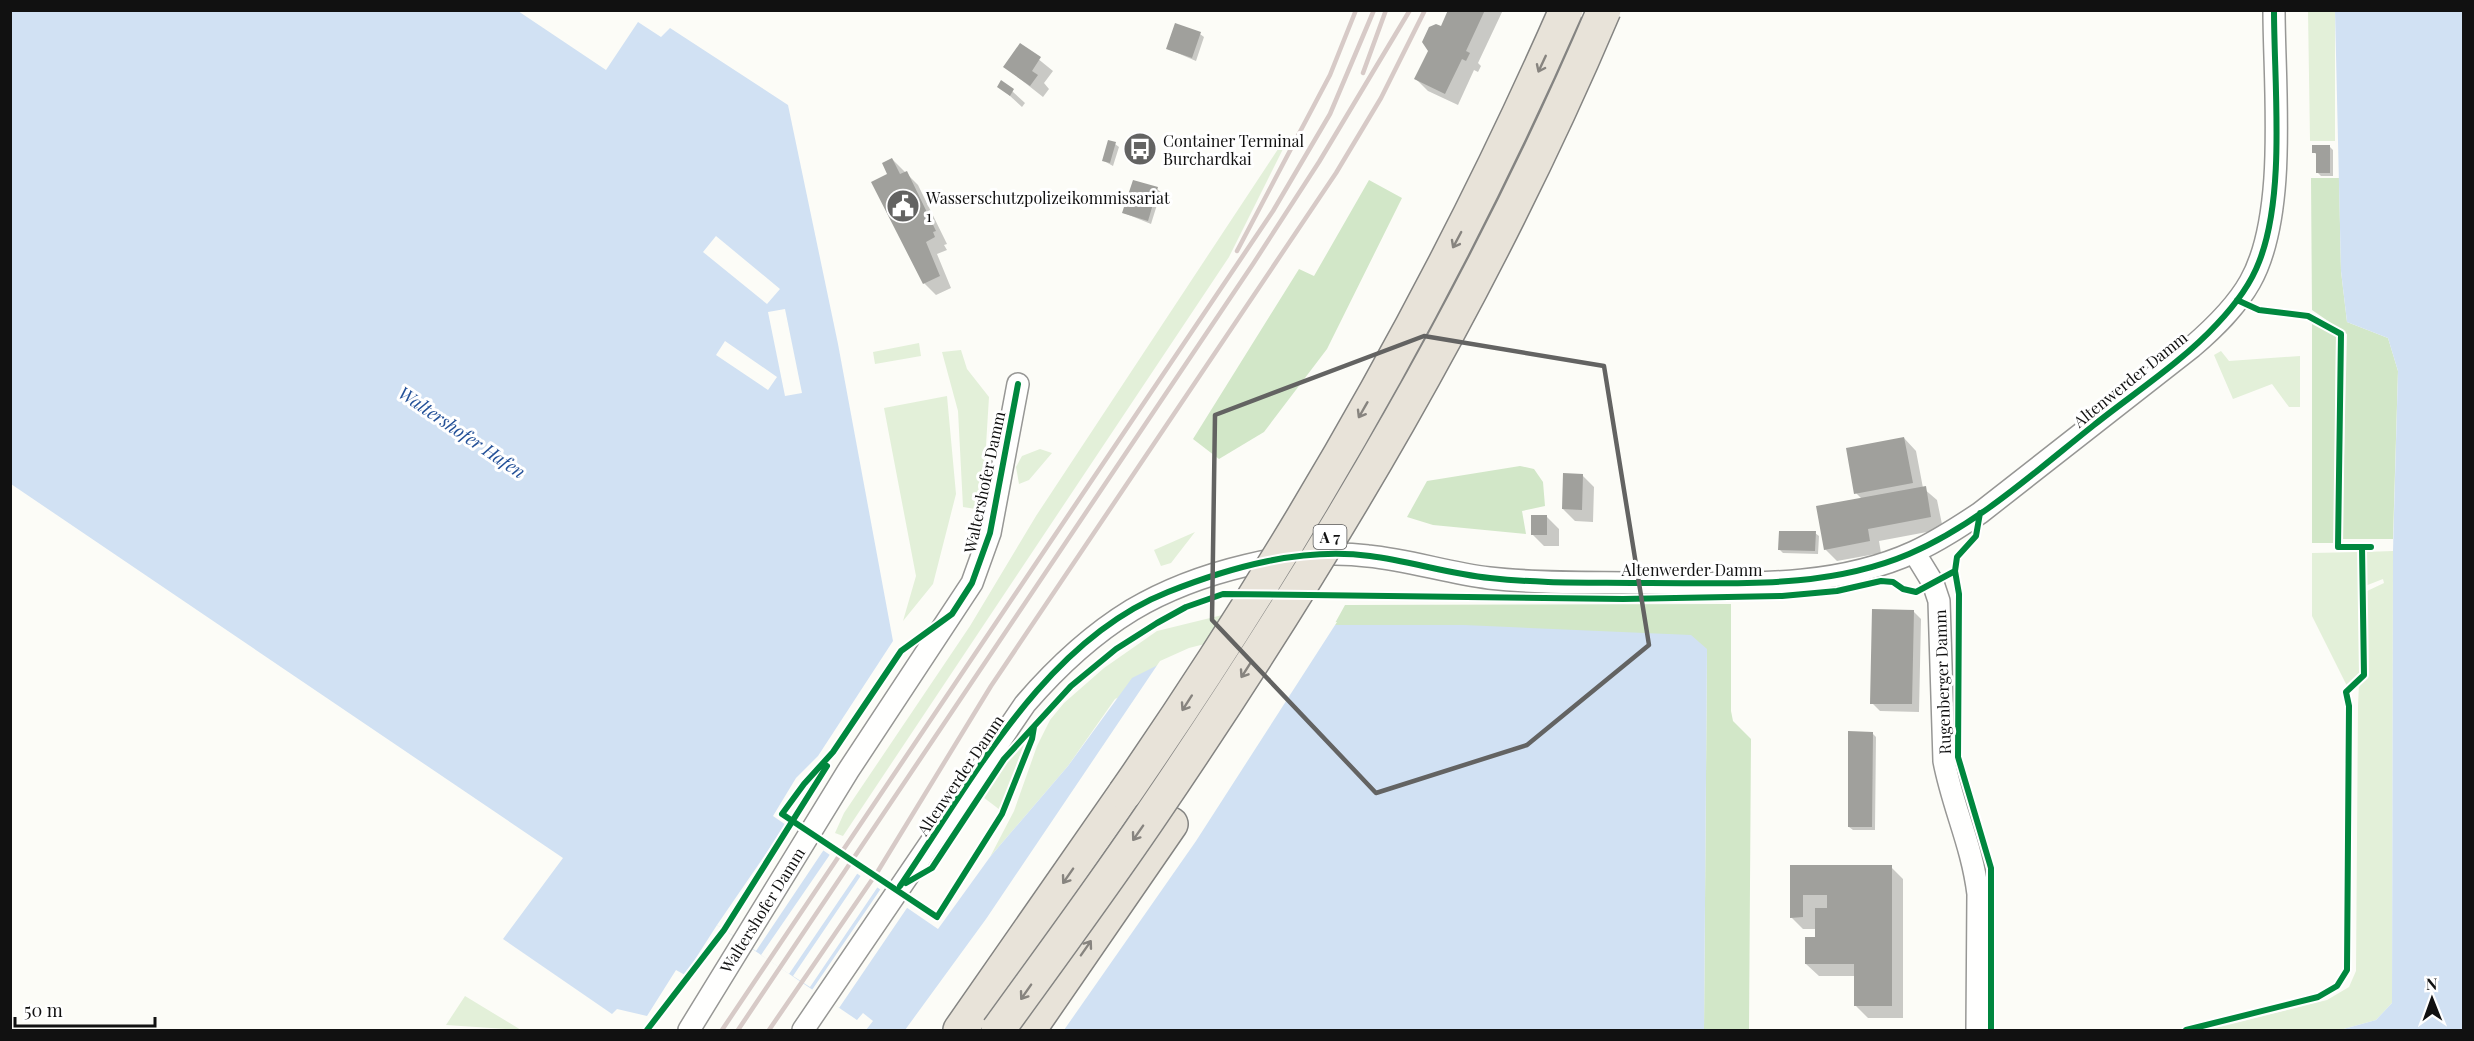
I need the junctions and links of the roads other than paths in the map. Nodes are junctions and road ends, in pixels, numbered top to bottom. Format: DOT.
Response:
graph roads {
  1 [pos="1566,10"];
  2 [pos="1604,10"];
  3 [pos="1626,10"];
  4 [pos="2274,10"];
  5 [pos="1018,384"];
  6 [pos="1914,552"];
  7 [pos="689,1026"];
  8 [pos="803,1030"];
  9 [pos="960,1030"];
  10 [pos="998,1030"];
  11 [pos="1029,1030"];
  12 [pos="1977,1030"];
  1 -- 9 [label="highway, A 7, one-way, bridge"];
  2 -- 10 [label="highway, A 7, one-way, bridge"];
  11 -- 3 [label="highway, A 7, one-way"];
  4 -- 6 [label="street, Altenwerder Damm"];
  5 -- 7 [label="street, Waltershofer Damm"];
  6 -- 8 [label="street, Altenwerder Damm"];
  6 -- 12 [label="street, Rugenberger Damm"];
}
